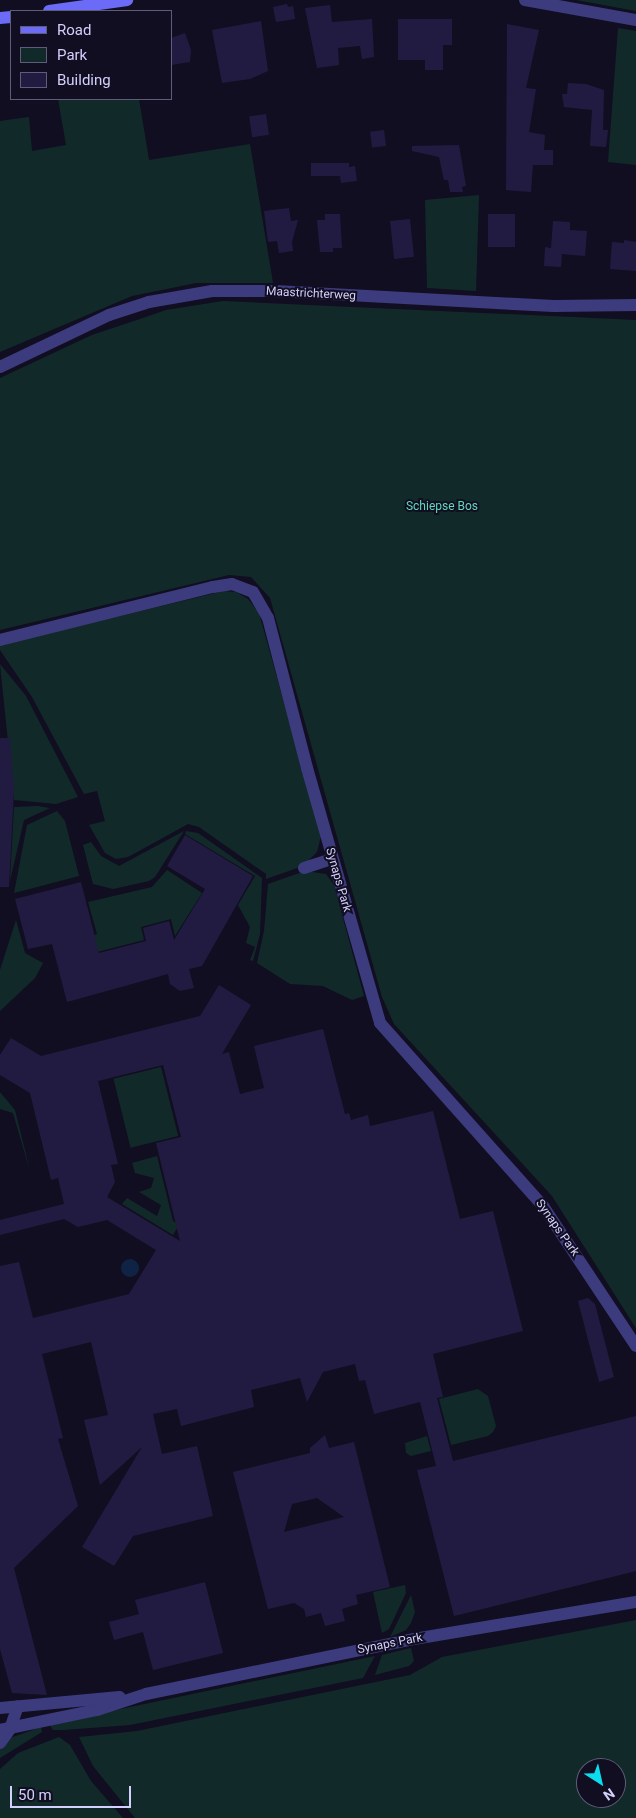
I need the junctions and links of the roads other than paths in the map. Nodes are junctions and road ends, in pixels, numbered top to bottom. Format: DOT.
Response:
graph roads {
  1 [pos="128,0"];
  2 [pos="525,0"];
  3 [pos="55,10"];
  4 [pos="636,20"];
  5 [pos="636,305"];
  6 [pos="0,367"];
  7 [pos="0,640"];
  8 [pos="332,859"];
  9 [pos="304,868"];
  10 [pos="636,1346"];
  11 [pos="636,1602"];
  12 [pos="146,1694"];
  13 [pos="18,1706"];
  14 [pos="0,1708"];
  15 [pos="5,1730"];
  16 [pos="0,1742"];
  1 -- 3 [label="main road"];
  2 -- 4 [label="street"];
  5 -- 6 [label="street, Maastrichterweg"];
  7 -- 8 [label="street, Synaps Park"];
  8 -- 9 [label="street"];
  8 -- 10 [label="street, Synaps Park"];
  11 -- 12 [label="street, Synaps Park"];
  12 -- 13 [label="street, Synaps Park"];
  12 -- 15 [label="street, Synaps Park"];
  13 -- 14 [label="street, Synaps Park"];
  13 -- 15 [label="street"];
  15 -- 16 [label="street"];
}
